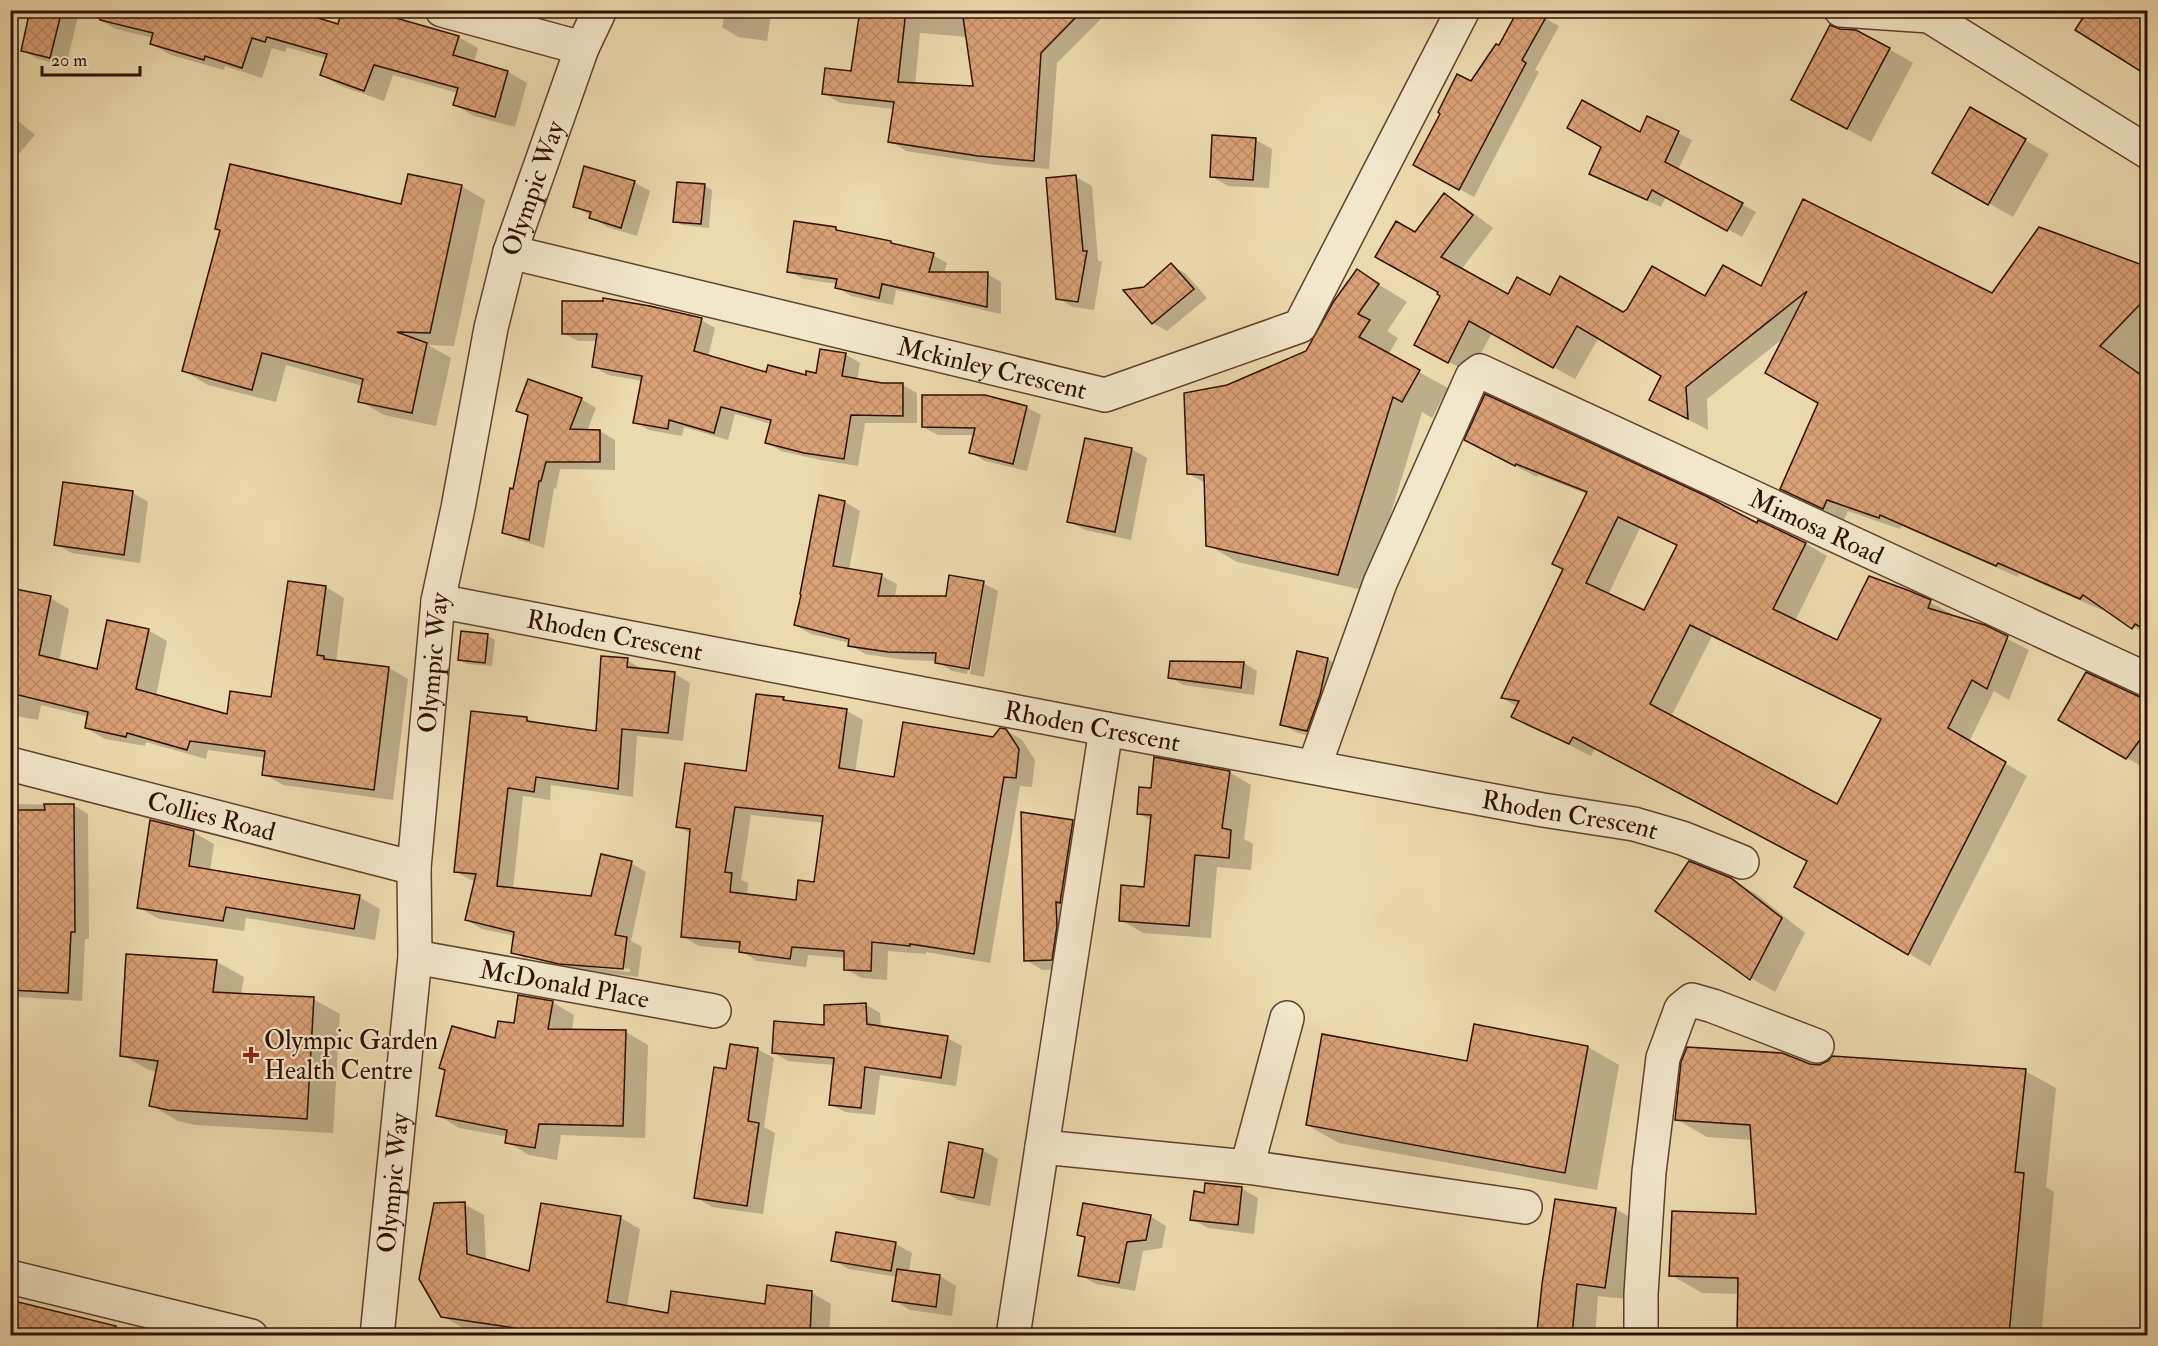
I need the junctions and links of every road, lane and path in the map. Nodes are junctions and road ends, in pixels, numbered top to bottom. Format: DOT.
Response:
graph roads {
  1 [pos="442,10"];
  2 [pos="600,10"];
  3 [pos="1463,10"];
  4 [pos="1841,10"];
  5 [pos="1931,13"];
  6 [pos="582,48"];
  7 [pos="2148,152"];
  8 [pos="510,252"];
  9 [pos="438,601"];
  10 [pos="2148,680"];
  11 [pos="1106,729"];
  12 [pos="10,764"];
  13 [pos="1314,767"];
  14 [pos="1742,862"];
  15 [pos="414,868"];
  16 [pos="415,957"];
  17 [pos="714,1011"];
  18 [pos="1287,1018"];
  19 [pos="1817,1046"];
  20 [pos="1042,1147"];
  21 [pos="1247,1167"];
  22 [pos="1525,1207"];
  23 [pos="10,1277"];
  24 [pos="251,1335"];
  25 [pos="376,1335"];
  26 [pos="1013,1335"];
  27 [pos="1641,1335"];
  1 -- 6 [label="street"];
  2 -- 6 [label="street, Olympic Way"];
  3 -- 8 [label="street, Mckinley Crescent"];
  4 -- 5 [label="street"];
  5 -- 7 [label="street"];
  6 -- 8 [label="street, Olympic Way"];
  8 -- 9 [label="street, Olympic Way"];
  9 -- 11 [label="street, Rhoden Crescent"];
  9 -- 15 [label="street, Olympic Way"];
  10 -- 13 [label="street, Mimosa Road"];
  11 -- 13 [label="street, Rhoden Crescent"];
  11 -- 20 [label="street"];
  12 -- 15 [label="street, Collies Road"];
  13 -- 14 [label="street, Rhoden Crescent"];
  15 -- 16 [label="street, Olympic Way"];
  16 -- 17 [label="street, McDonald Place"];
  16 -- 25 [label="street, Olympic Way"];
  18 -- 21 [label="street"];
  19 -- 27 [label="street"];
  20 -- 21 [label="street"];
  20 -- 26 [label="street"];
  21 -- 22 [label="street"];
  23 -- 24 [label="street"];
}
